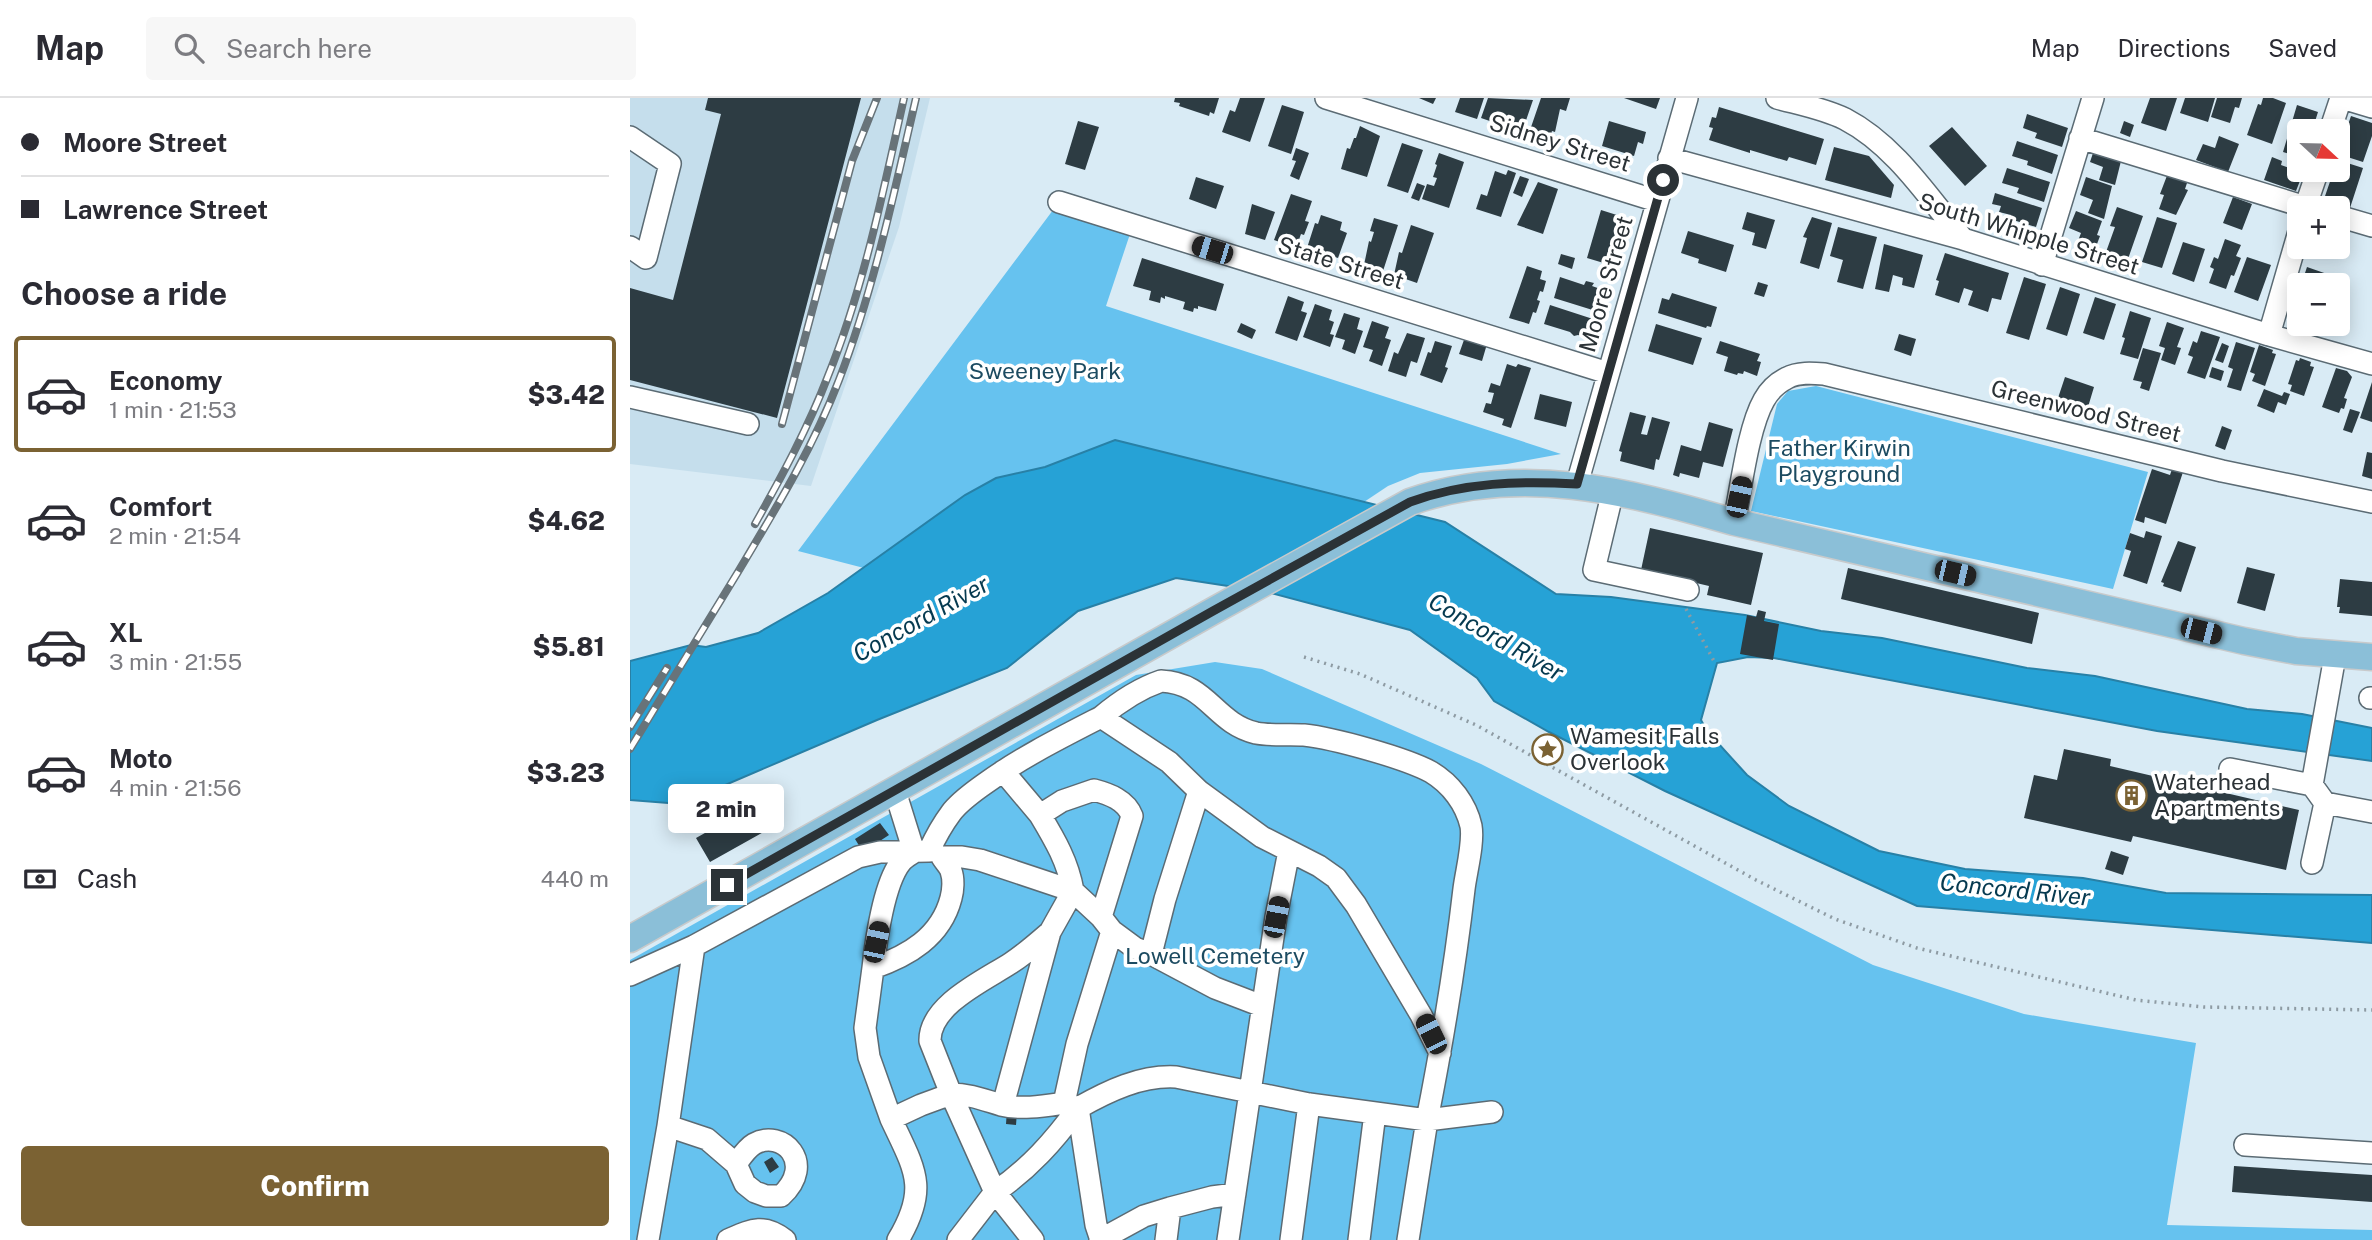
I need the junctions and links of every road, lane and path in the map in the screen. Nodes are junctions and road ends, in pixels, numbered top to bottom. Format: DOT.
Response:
graph roads {
  1 [pos="1326,98"];
  2 [pos="1687,98"];
  3 [pos="1777,98"];
  4 [pos="2092,98"];
  5 [pos="2341,98"];
  6 [pos="2372,107"];
  7 [pos="2334,119"];
  8 [pos="630,136"];
  9 [pos="2080,138"];
  10 [pos="1669,158"];
  11 [pos="1657,201"];
  12 [pos="1059,202"];
  13 [pos="2287,202"];
  14 [pos="2350,220"];
  15 [pos="2372,226"];
  16 [pos="1963,239"];
  17 [pos="630,247"];
  18 [pos="2291,259"];
  19 [pos="2042,265"];
  20 [pos="2269,335"];
  21 [pos="2372,364"];
  22 [pos="1608,373"];
  23 [pos="630,397"];
  24 [pos="748,424"];
  25 [pos="1577,484"];
  26 [pos="1614,491"];
  27 [pos="2372,502"];
  28 [pos="1734,522"];
  29 [pos="1686,598"];
  30 [pos="2334,656"];
  31 [pos="1304,657"];
  32 [pos="2372,657"];
  33 [pos="1715,663"];
  34 [pos="1101,717"];
  35 [pos="2230,769"];
  36 [pos="1003,771"];
  37 [pos="2312,785"];
  38 [pos="895,791"];
  39 [pos="1199,791"];
  40 [pos="2325,803"];
  41 [pos="2372,812"];
  42 [pos="1040,815"];
  43 [pos="1289,851"];
  44 [pos="928,854"];
  45 [pos="2312,863"];
  46 [pos="1073,891"];
  47 [pos="1107,924"];
  48 [pos="1050,932"];
  49 [pos="630,939"];
  50 [pos="694,946"];
  51 [pos="1151,954"];
  52 [pos="873,968"];
  53 [pos="630,975"];
  54 [pos="1262,1006"];
  55 [pos="2372,1010"];
  56 [pos="1440,1054"];
  57 [pos="1249,1093"];
  58 [pos="951,1094"];
  59 [pos="1309,1104"];
  60 [pos="1003,1105"];
  61 [pos="1071,1106"];
  62 [pos="1492,1112"];
  63 [pos="1375,1113"];
  64 [pos="891,1119"];
  65 [pos="1427,1120"];
  66 [pos="668,1126"];
  67 [pos="2245,1145"];
  68 [pos="2372,1153"];
  69 [pos="736,1164"];
  70 [pos="995,1192"];
  71 [pos="1234,1194"];
  72 [pos="1170,1208"];
  73 [pos="648,1240"];
  74 [pos="728,1240"];
  75 [pos="785,1240"];
  76 [pos="898,1240"];
  77 [pos="958,1240"];
  78 [pos="1033,1240"];
  79 [pos="1101,1240"];
  80 [pos="1166,1240"];
  81 [pos="1228,1240"];
  82 [pos="1290,1240"];
  83 [pos="1359,1240"];
  84 [pos="1408,1240"];
  1 -- 11 [label="street, Sidney Street"];
  2 -- 10 [label="street, Moore Street"];
  3 -- 16 [label="street"];
  4 -- 9 [label="street"];
  5 -- 6 [label="street"];
  5 -- 7 [label="street"];
  8 -- 17 [label="street"];
  9 -- 13 [label="street"];
  9 -- 19 [label="street"];
  10 -- 11 [label="street, Moore Street"];
  10 -- 16 [label="street, South Whipple Street"];
  11 -- 22 [label="street, Moore Street"];
  12 -- 22 [label="street, State Street"];
  14 -- 15 [label="street"];
  16 -- 19 [label="street, South Whipple Street"];
  18 -- 20 [label="street"];
  19 -- 20 [label="street, South Whipple Street"];
  20 -- 21 [label="street, South Whipple Street"];
  22 -- 25 [label="street, Moore Street"];
  23 -- 24 [label="street"];
  25 -- 26 [label="main road"];
  25 -- 38 [label="main road"];
  26 -- 28 [label="main road"];
  26 -- 29 [label="street"];
  27 -- 28 [label="street, Greenwood Street"];
  28 -- 30 [label="main road"];
  29 -- 33 [label="path"];
  30 -- 32 [label="main road"];
  30 -- 37 [label="street"];
  31 -- 55 [label="path"];
  34 -- 36 [label="street"];
  34 -- 39 [label="street"];
  34 -- 56 [label="street"];
  35 -- 37 [label="street"];
  36 -- 42 [label="street"];
  36 -- 44 [label="street"];
  37 -- 40 [label="street"];
  38 -- 44 [label="street"];
  38 -- 49 [label="main road"];
  39 -- 43 [label="street"];
  39 -- 51 [label="street"];
  40 -- 41 [label="street"];
  40 -- 45 [label="street"];
  42 -- 46 [label="street"];
  42 -- 47 [label="street"];
  43 -- 54 [label="street"];
  43 -- 56 [label="street"];
  44 -- 46 [label="street"];
  44 -- 50 [label="street"];
  44 -- 52 [label="street"];
  44 -- 52 [label="street"];
  46 -- 47 [label="street"];
  46 -- 48 [label="street"];
  47 -- 51 [label="street"];
  47 -- 61 [label="street"];
  48 -- 58 [label="street"];
  48 -- 60 [label="street"];
  50 -- 53 [label="street"];
  50 -- 66 [label="street"];
  51 -- 54 [label="street"];
  52 -- 64 [label="street"];
  54 -- 57 [label="street"];
  56 -- 65 [label="street"];
  57 -- 59 [label="street"];
  57 -- 61 [label="street"];
  57 -- 71 [label="street"];
  58 -- 60 [label="street"];
  58 -- 64 [label="street"];
  58 -- 70 [label="street"];
  59 -- 63 [label="street"];
  59 -- 82 [label="street"];
  60 -- 61 [label="street"];
  61 -- 70 [label="street"];
  61 -- 79 [label="street"];
  62 -- 65 [label="street"];
  63 -- 65 [label="street"];
  63 -- 83 [label="street"];
  64 -- 76 [label="street"];
  65 -- 84 [label="street"];
  66 -- 69 [label="street"];
  66 -- 73 [label="street"];
  67 -- 68 [label="street"];
  70 -- 77 [label="street"];
  70 -- 78 [label="street"];
  71 -- 72 [label="street"];
  71 -- 81 [label="street"];
  72 -- 79 [label="street"];
  72 -- 80 [label="street"];
  74 -- 75 [label="street"];
}
